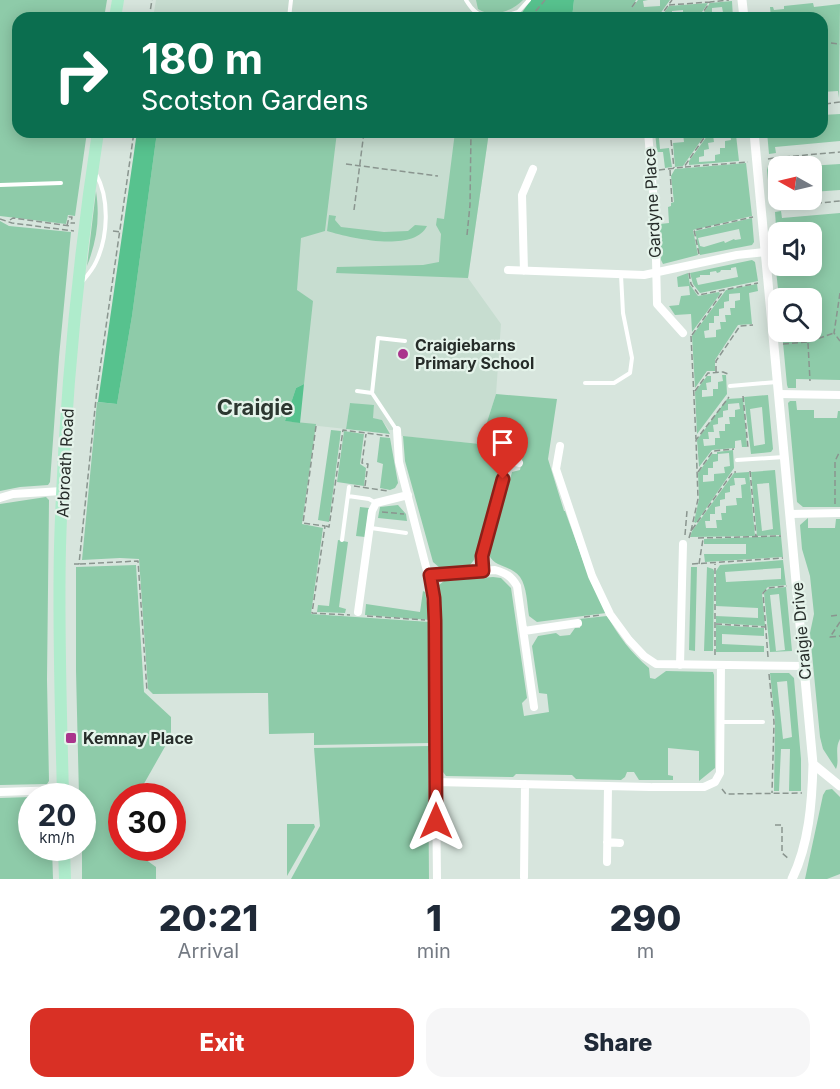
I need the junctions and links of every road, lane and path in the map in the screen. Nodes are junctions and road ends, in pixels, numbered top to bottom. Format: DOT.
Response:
graph roads {
  1 [pos="529,0"];
  2 [pos="545,0"];
  3 [pos="637,0"];
  4 [pos="672,0"];
  5 [pos="729,0"];
  6 [pos="710,2"];
  7 [pos="669,5"];
  8 [pos="632,7"];
  9 [pos="518,12"];
  10 [pos="535,12"];
  11 [pos="664,12"];
  12 [pos="703,12"];
  13 [pos="97,138"];
  14 [pos="133,138"];
  15 [pos="363,138"];
  16 [pos="471,138"];
  17 [pos="649,138"];
  18 [pos="704,138"];
  19 [pos="755,138"];
  20 [pos="671,140"];
  21 [pos="840,152"];
  22 [pos="795,156"];
  23 [pos="748,162"];
  24 [pos="346,164"];
  25 [pos="360,166"];
  26 [pos="684,167"];
  27 [pos="92,168"];
  28 [pos="674,168"];
  29 [pos="533,169"];
  30 [pos="669,169"];
  31 [pos="652,170"];
  32 [pos="438,176"];
  33 [pos="62,183"];
  34 [pos="0,185"];
  35 [pos="840,201"];
  36 [pos="672,202"];
  37 [pos="822,203"];
  38 [pos="354,210"];
  39 [pos="754,217"];
  40 [pos="0,219"];
  41 [pos="9,221"];
  42 [pos="76,224"];
  43 [pos="67,226"];
  44 [pos="71,226"];
  45 [pos="75,231"];
  46 [pos="113,231"];
  47 [pos="121,232"];
  48 [pos="467,235"];
  49 [pos="765,252"];
  50 [pos="701,263"];
  51 [pos="688,266"];
  52 [pos="508,270"];
  53 [pos="524,271"];
  54 [pos="621,274"];
  55 [pos="655,274"];
  56 [pos="759,282"];
  57 [pos="79,287"];
  58 [pos="725,289"];
  59 [pos="840,293"];
  60 [pos="753,325"];
  61 [pos="683,333"];
  62 [pos="834,333"];
  63 [pos="822,337"];
  64 [pos="405,341"];
  65 [pos="840,341"];
  66 [pos="808,342"];
  67 [pos="782,345"];
  68 [pos="716,372"];
  69 [pos="728,374"];
  70 [pos="810,381"];
  71 [pos="585,382"];
  72 [pos="777,382"];
  73 [pos="730,386"];
  74 [pos="357,391"];
  75 [pos="694,391"];
  76 [pos="372,393"];
  77 [pos="779,394"];
  78 [pos="840,395"];
  79 [pos="743,396"];
  80 [pos="729,397"];
  81 [pos="316,426"];
  82 [pos="366,433"];
  83 [pos="396,434"];
  84 [pos="696,440"];
  85 [pos="560,446"];
  86 [pos="748,448"];
  87 [pos="734,449"];
  88 [pos="840,451"];
  89 [pos="497,457"];
  90 [pos="784,457"];
  91 [pos="508,460"];
  92 [pos="737,460"];
  93 [pos="519,463"];
  94 [pos="750,471"];
  95 [pos="697,472"];
  96 [pos="736,472"];
  97 [pos="336,483"];
  98 [pos="343,484"];
  99 [pos="350,486"];
  100 [pos="365,487"];
  101 [pos="62,491"];
  102 [pos="408,495"];
  103 [pos="348,496"];
  104 [pos="0,498"];
  105 [pos="387,500"];
  106 [pos="376,503"];
  107 [pos="837,510"];
  108 [pos="372,511"];
  109 [pos="687,511"];
  110 [pos="413,512"];
  111 [pos="790,514"];
  112 [pos="325,526"];
  113 [pos="370,528"];
  114 [pos="691,531"];
  115 [pos="406,533"];
  116 [pos="756,536"];
  117 [pos="784,536"];
  118 [pos="698,538"];
  119 [pos="703,538"];
  120 [pos="342,540"];
  121 [pos="685,541"];
  122 [pos="786,558"];
  123 [pos="715,563"];
  124 [pos="74,564"];
  125 [pos="79,564"];
  126 [pos="682,564"];
  127 [pos="699,564"];
  128 [pos="483,571"];
  129 [pos="430,575"];
  130 [pos="788,586"];
  131 [pos="358,612"];
  132 [pos="610,614"];
  133 [pos="840,615"];
  134 [pos="831,616"];
  135 [pos="435,621"];
  136 [pos="840,622"];
  137 [pos="578,623"];
  138 [pos="715,624"];
  139 [pos="565,625"];
  140 [pos="766,627"];
  141 [pos="524,631"];
  142 [pos="566,635"];
  143 [pos="840,636"];
  144 [pos="681,664"];
  145 [pos="718,665"];
  146 [pos="769,666"];
  147 [pos="804,666"];
  148 [pos="147,691"];
  149 [pos="534,707"];
  150 [pos="721,722"];
  151 [pos="763,722"];
  152 [pos="813,764"];
  153 [pos="715,782"];
  154 [pos="62,783"];
  155 [pos="436,783"];
  156 [pos="525,784"];
  157 [pos="609,786"];
  158 [pos="840,786"];
  159 [pos="0,792"];
  160 [pos="18,792"];
  161 [pos="772,793"];
  162 [pos="802,793"];
  163 [pos="775,825"];
  164 [pos="607,842"];
  165 [pos="620,843"];
  166 [pos="515,855"];
  167 [pos="525,856"];
  168 [pos="789,860"];
  169 [pos="64,861"];
  170 [pos="607,862"];
  171 [pos="798,867"];
  172 [pos="524,877"];
  173 [pos="65,879"];
  174 [pos="437,879"];
  175 [pos="792,879"];
  176 [pos="798,879"];
  1 -- 9 [label="lane"];
  2 -- 10 [label="path"];
  3 -- 8 [label="path"];
  4 -- 7 [label="path"];
  5 -- 6 [label="path"];
  6 -- 7 [label="path"];
  6 -- 12 [label="path"];
  7 -- 11 [label="path"];
  13 -- 27 [label="main road, Arbroath Road"];
  14 -- 47 [label="path"];
  15 -- 25 [label="path"];
  16 -- 48 [label="path"];
  17 -- 31 [label="street, Gardyne Place"];
  18 -- 26 [label="path"];
  19 -- 49 [label="street, Craigie Drive"];
  20 -- 28 [label="path"];
  21 -- 22 [label="path"];
  23 -- 26 [label="path"];
  24 -- 25 [label="path"];
  25 -- 32 [label="path"];
  25 -- 38 [label="path"];
  26 -- 28 [label="path"];
  27 -- 57 [label="main road, Arbroath Road"];
  27 -- 57 [label="lane"];
  28 -- 30 [label="path"];
  29 -- 53 [label="street"];
  30 -- 31 [label="path"];
  30 -- 36 [label="path"];
  31 -- 55 [label="street, Gardyne Place"];
  33 -- 34 [label="lane"];
  35 -- 37 [label="path"];
  39 -- 50 [label="path"];
  40 -- 41 [label="path"];
  41 -- 43 [label="path"];
  41 -- 45 [label="path"];
  42 -- 43 [label="path"];
  43 -- 44 [label="path"];
  46 -- 47 [label="path"];
  47 -- 125 [label="path"];
  49 -- 50 [label="street"];
  49 -- 72 [label="street, Craigie Drive"];
  50 -- 51 [label="street"];
  51 -- 55 [label="street"];
  51 -- 58 [label="path"];
  52 -- 53 [label="street"];
  53 -- 54 [label="street"];
  54 -- 55 [label="street"];
  54 -- 71 [label="lane"];
  55 -- 61 [label="street, Gardyne Place"];
  56 -- 58 [label="path"];
  57 -- 101 [label="main road, Arbroath Road"];
  58 -- 75 [label="path"];
  59 -- 62 [label="path"];
  60 -- 68 [label="path"];
  62 -- 63 [label="path"];
  62 -- 65 [label="path"];
  64 -- 76 [label="lane"];
  66 -- 67 [label="path"];
  66 -- 70 [label="path"];
  68 -- 69 [label="path"];
  68 -- 75 [label="path"];
  72 -- 73 [label="lane"];
  72 -- 77 [label="street, Craigie Drive"];
  74 -- 76 [label="lane"];
  75 -- 84 [label="path"];
  76 -- 83 [label="lane"];
  77 -- 78 [label="street"];
  77 -- 90 [label="street, Craigie Drive"];
  79 -- 86 [label="path"];
  80 -- 84 [label="path"];
  81 -- 112 [label="path"];
  82 -- 83 [label="path"];
  82 -- 97 [label="path"];
  82 -- 100 [label="path"];
  83 -- 102 [label="street"];
  84 -- 95 [label="path"];
  85 -- 132 [label="street"];
  87 -- 95 [label="path"];
  88 -- 107 [label="path"];
  89 -- 91 [label="street"];
  90 -- 92 [label="lane"];
  90 -- 111 [label="street, Craigie Drive"];
  91 -- 93 [label="street"];
  91 -- 128 [label="street"];
  94 -- 116 [label="path"];
  95 -- 114 [label="path"];
  96 -- 114 [label="path"];
  97 -- 98 [label="path"];
  97 -- 112 [label="path"];
  99 -- 100 [label="path"];
  99 -- 103 [label="lane"];
  100 -- 105 [label="path"];
  101 -- 104 [label="street"];
  101 -- 154 [label="main road, Arbroath Road"];
  102 -- 105 [label="street"];
  102 -- 110 [label="street"];
  103 -- 106 [label="lane"];
  103 -- 120 [label="lane"];
  105 -- 106 [label="street"];
  106 -- 108 [label="street"];
  107 -- 111 [label="street"];
  108 -- 110 [label="path"];
  108 -- 113 [label="street"];
  109 -- 121 [label="path"];
  110 -- 129 [label="street"];
  111 -- 147 [label="street, Craigie Drive"];
  112 -- 135 [label="path"];
  113 -- 115 [label="lane"];
  113 -- 131 [label="street"];
  114 -- 121 [label="path"];
  116 -- 117 [label="path"];
  116 -- 119 [label="path"];
  118 -- 119 [label="path"];
  119 -- 127 [label="path"];
  121 -- 126 [label="street"];
  122 -- 123 [label="path"];
  123 -- 127 [label="path"];
  123 -- 138 [label="path"];
  124 -- 125 [label="path"];
  125 -- 148 [label="path"];
  126 -- 127 [label="path"];
  126 -- 144 [label="street"];
  128 -- 129 [label="street"];
  128 -- 141 [label="street"];
  129 -- 135 [label="street"];
  130 -- 140 [label="path"];
  132 -- 137 [label="path"];
  132 -- 144 [label="street"];
  133 -- 134 [label="path"];
  135 -- 155 [label="street"];
  136 -- 143 [label="path"];
  137 -- 139 [label="street"];
  138 -- 140 [label="path"];
  138 -- 145 [label="path"];
  139 -- 141 [label="street"];
  139 -- 142 [label="street"];
  140 -- 146 [label="path"];
  141 -- 149 [label="street"];
  144 -- 145 [label="street"];
  145 -- 146 [label="street"];
  145 -- 150 [label="street"];
  146 -- 147 [label="street"];
  146 -- 161 [label="path"];
  147 -- 152 [label="street, Craigie Drive"];
  150 -- 151 [label="lane"];
  150 -- 153 [label="street"];
  152 -- 158 [label="street"];
  152 -- 171 [label="street, Craigie Drive"];
  153 -- 157 [label="street"];
  153 -- 161 [label="path"];
  155 -- 156 [label="street"];
  155 -- 174 [label="street"];
  156 -- 157 [label="street"];
  156 -- 167 [label="street"];
  157 -- 164 [label="street"];
  159 -- 160 [label="street"];
  161 -- 162 [label="path"];
  163 -- 168 [label="path"];
  164 -- 165 [label="street"];
  164 -- 170 [label="street"];
  166 -- 167 [label="street"];
  167 -- 172 [label="street"];
  169 -- 173 [label="main road"];
  171 -- 175 [label="street, Craigie Drive"];
  171 -- 176 [label="street, Craigie Drive"];
}
